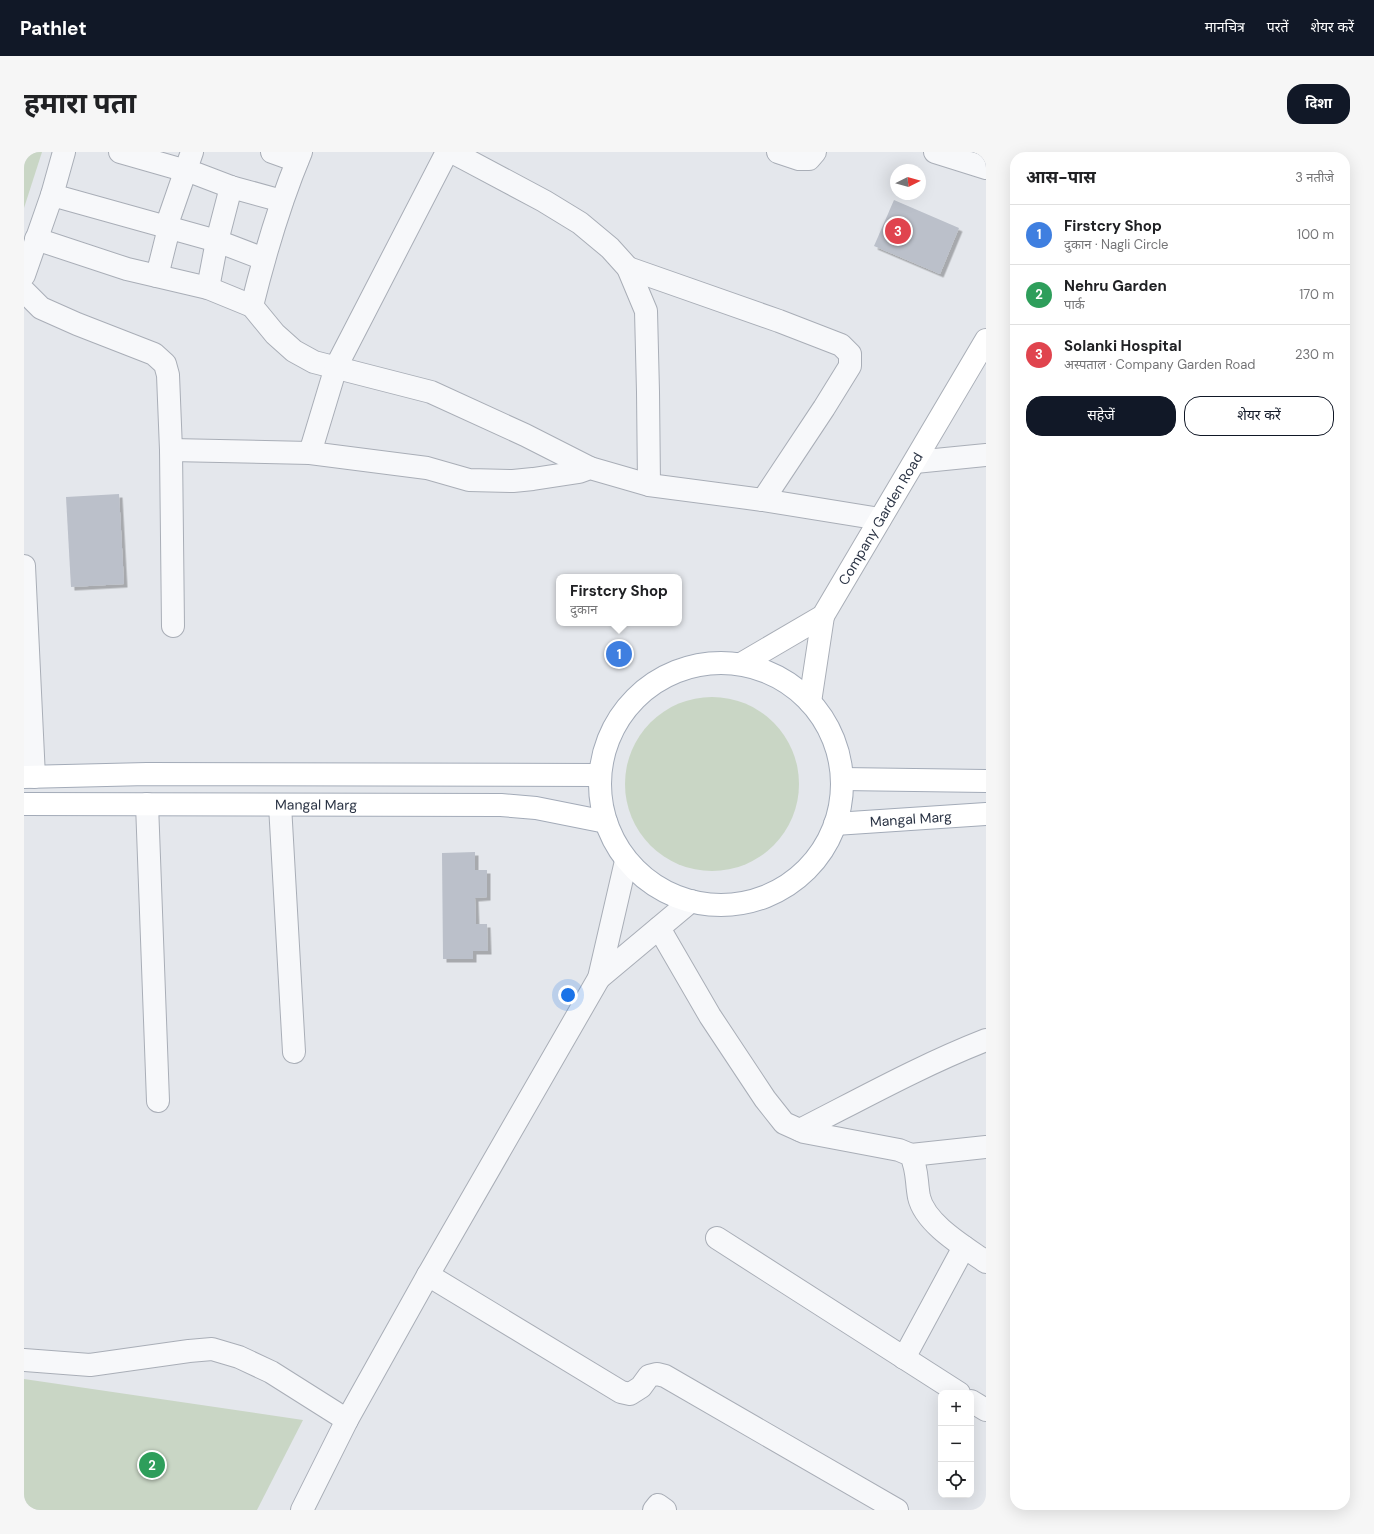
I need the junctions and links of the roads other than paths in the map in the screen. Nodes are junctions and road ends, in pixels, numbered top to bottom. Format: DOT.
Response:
graph roads {
  1 [pos="64,152"];
  2 [pos="120,152"];
  3 [pos="272,152"];
  4 [pos="446,152"];
  5 [pos="452,152"];
  6 [pos="778,152"];
  7 [pos="815,152"];
  8 [pos="935,152"];
  9 [pos="299,156"];
  10 [pos="189,161"];
  11 [pos="986,168"];
  12 [pos="231,187"];
  13 [pos="52,195"];
  14 [pos="282,201"];
  15 [pos="166,227"];
  16 [pos="36,239"];
  17 [pos="218,241"];
  18 [pos="264,259"];
  19 [pos="628,268"];
  20 [pos="24,276"];
  21 [pos="156,276"];
  22 [pos="208,288"];
  23 [pos="24,291"];
  24 [pos="252,306"];
  25 [pos="986,340"];
  26 [pos="336,367"];
  27 [pos="171,450"];
  28 [pos="310,453"];
  29 [pos="986,454"];
  30 [pos="915,462"];
  31 [pos="590,468"];
  32 [pos="649,485"];
  33 [pos="763,500"];
  34 [pos="880,519"];
  35 [pos="24,566"];
  36 [pos="823,616"];
  37 [pos="173,626"];
  38 [pos="742,664"];
  39 [pos="810,702"];
  40 [pos="600,775"];
  41 [pos="29,777"];
  42 [pos="842,779"];
  43 [pos="986,781"];
  44 [pos="24,804"];
  45 [pos="147,804"];
  46 [pos="280,805"];
  47 [pos="986,814"];
  48 [pos="606,822"];
  49 [pos="835,824"];
  50 [pos="626,861"];
  51 [pos="691,901"];
  52 [pos="660,928"];
  53 [pos="599,978"];
  54 [pos="986,1040"];
  55 [pos="294,1052"];
  56 [pos="158,1101"];
  57 [pos="800,1130"];
  58 [pos="986,1147"];
  59 [pos="911,1155"];
  60 [pos="717,1238"];
  61 [pos="964,1247"];
  62 [pos="986,1262"];
  63 [pos="428,1275"];
  64 [pos="904,1358"];
  65 [pos="24,1360"];
  66 [pos="954,1390"];
  67 [pos="974,1403"];
  68 [pos="986,1410"];
  69 [pos="347,1420"];
  70 [pos="302,1510"];
  71 [pos="654,1510"];
  72 [pos="665,1510"];
  73 [pos="897,1510"];
  1 -- 13 [label="street"];
  2 -- 10 [label="street"];
  3 -- 9 [label="street"];
  4 -- 26 [label="street"];
  5 -- 19 [label="street"];
  6 -- 7 [label="street"];
  8 -- 11 [label="street"];
  9 -- 14 [label="street"];
  10 -- 12 [label="street"];
  10 -- 15 [label="street"];
  12 -- 14 [label="street"];
  12 -- 17 [label="street"];
  13 -- 15 [label="street"];
  13 -- 16 [label="street"];
  14 -- 18 [label="street"];
  15 -- 17 [label="street"];
  15 -- 21 [label="street"];
  16 -- 20 [label="street"];
  16 -- 21 [label="street"];
  17 -- 18 [label="street"];
  17 -- 22 [label="street"];
  18 -- 24 [label="street"];
  19 -- 32 [label="street"];
  19 -- 33 [label="street"];
  21 -- 22 [label="street"];
  22 -- 24 [label="street"];
  23 -- 27 [label="street"];
  24 -- 26 [label="street"];
  25 -- 30 [label="main road, Company Garden Road"];
  26 -- 28 [label="street"];
  26 -- 31 [label="street"];
  27 -- 28 [label="street"];
  27 -- 37 [label="street"];
  28 -- 31 [label="street"];
  29 -- 30 [label="street"];
  30 -- 34 [label="main road, Company Garden Road"];
  31 -- 32 [label="street"];
  32 -- 33 [label="street"];
  33 -- 34 [label="street"];
  34 -- 36 [label="main road, Company Garden Road"];
  35 -- 41 [label="street"];
  36 -- 38 [label="main road, Company Garden Road"];
  36 -- 39 [label="main road"];
  38 -- 39 [label="main road"];
  38 -- 40 [label="main road"];
  39 -- 42 [label="main road"];
  40 -- 41 [label="main road"];
  40 -- 48 [label="main road"];
  42 -- 43 [label="main road"];
  42 -- 49 [label="main road"];
  44 -- 45 [label="main road, Mangal Marg"];
  45 -- 46 [label="main road, Mangal Marg"];
  45 -- 56 [label="street"];
  46 -- 48 [label="main road, Mangal Marg"];
  46 -- 55 [label="street"];
  47 -- 49 [label="main road, Mangal Marg"];
  48 -- 50 [label="main road"];
  49 -- 51 [label="main road"];
  50 -- 51 [label="main road"];
  50 -- 53 [label="street"];
  51 -- 52 [label="street"];
  52 -- 53 [label="street"];
  52 -- 57 [label="street"];
  53 -- 63 [label="street"];
  54 -- 57 [label="street"];
  57 -- 59 [label="street"];
  58 -- 59 [label="street"];
  59 -- 61 [label="street"];
  60 -- 64 [label="street"];
  61 -- 62 [label="street"];
  61 -- 64 [label="street"];
  63 -- 69 [label="street"];
  63 -- 73 [label="street"];
  64 -- 66 [label="street"];
  65 -- 69 [label="street"];
  67 -- 68 [label="street"];
  69 -- 70 [label="street"];
  71 -- 72 [label="street"];
}
